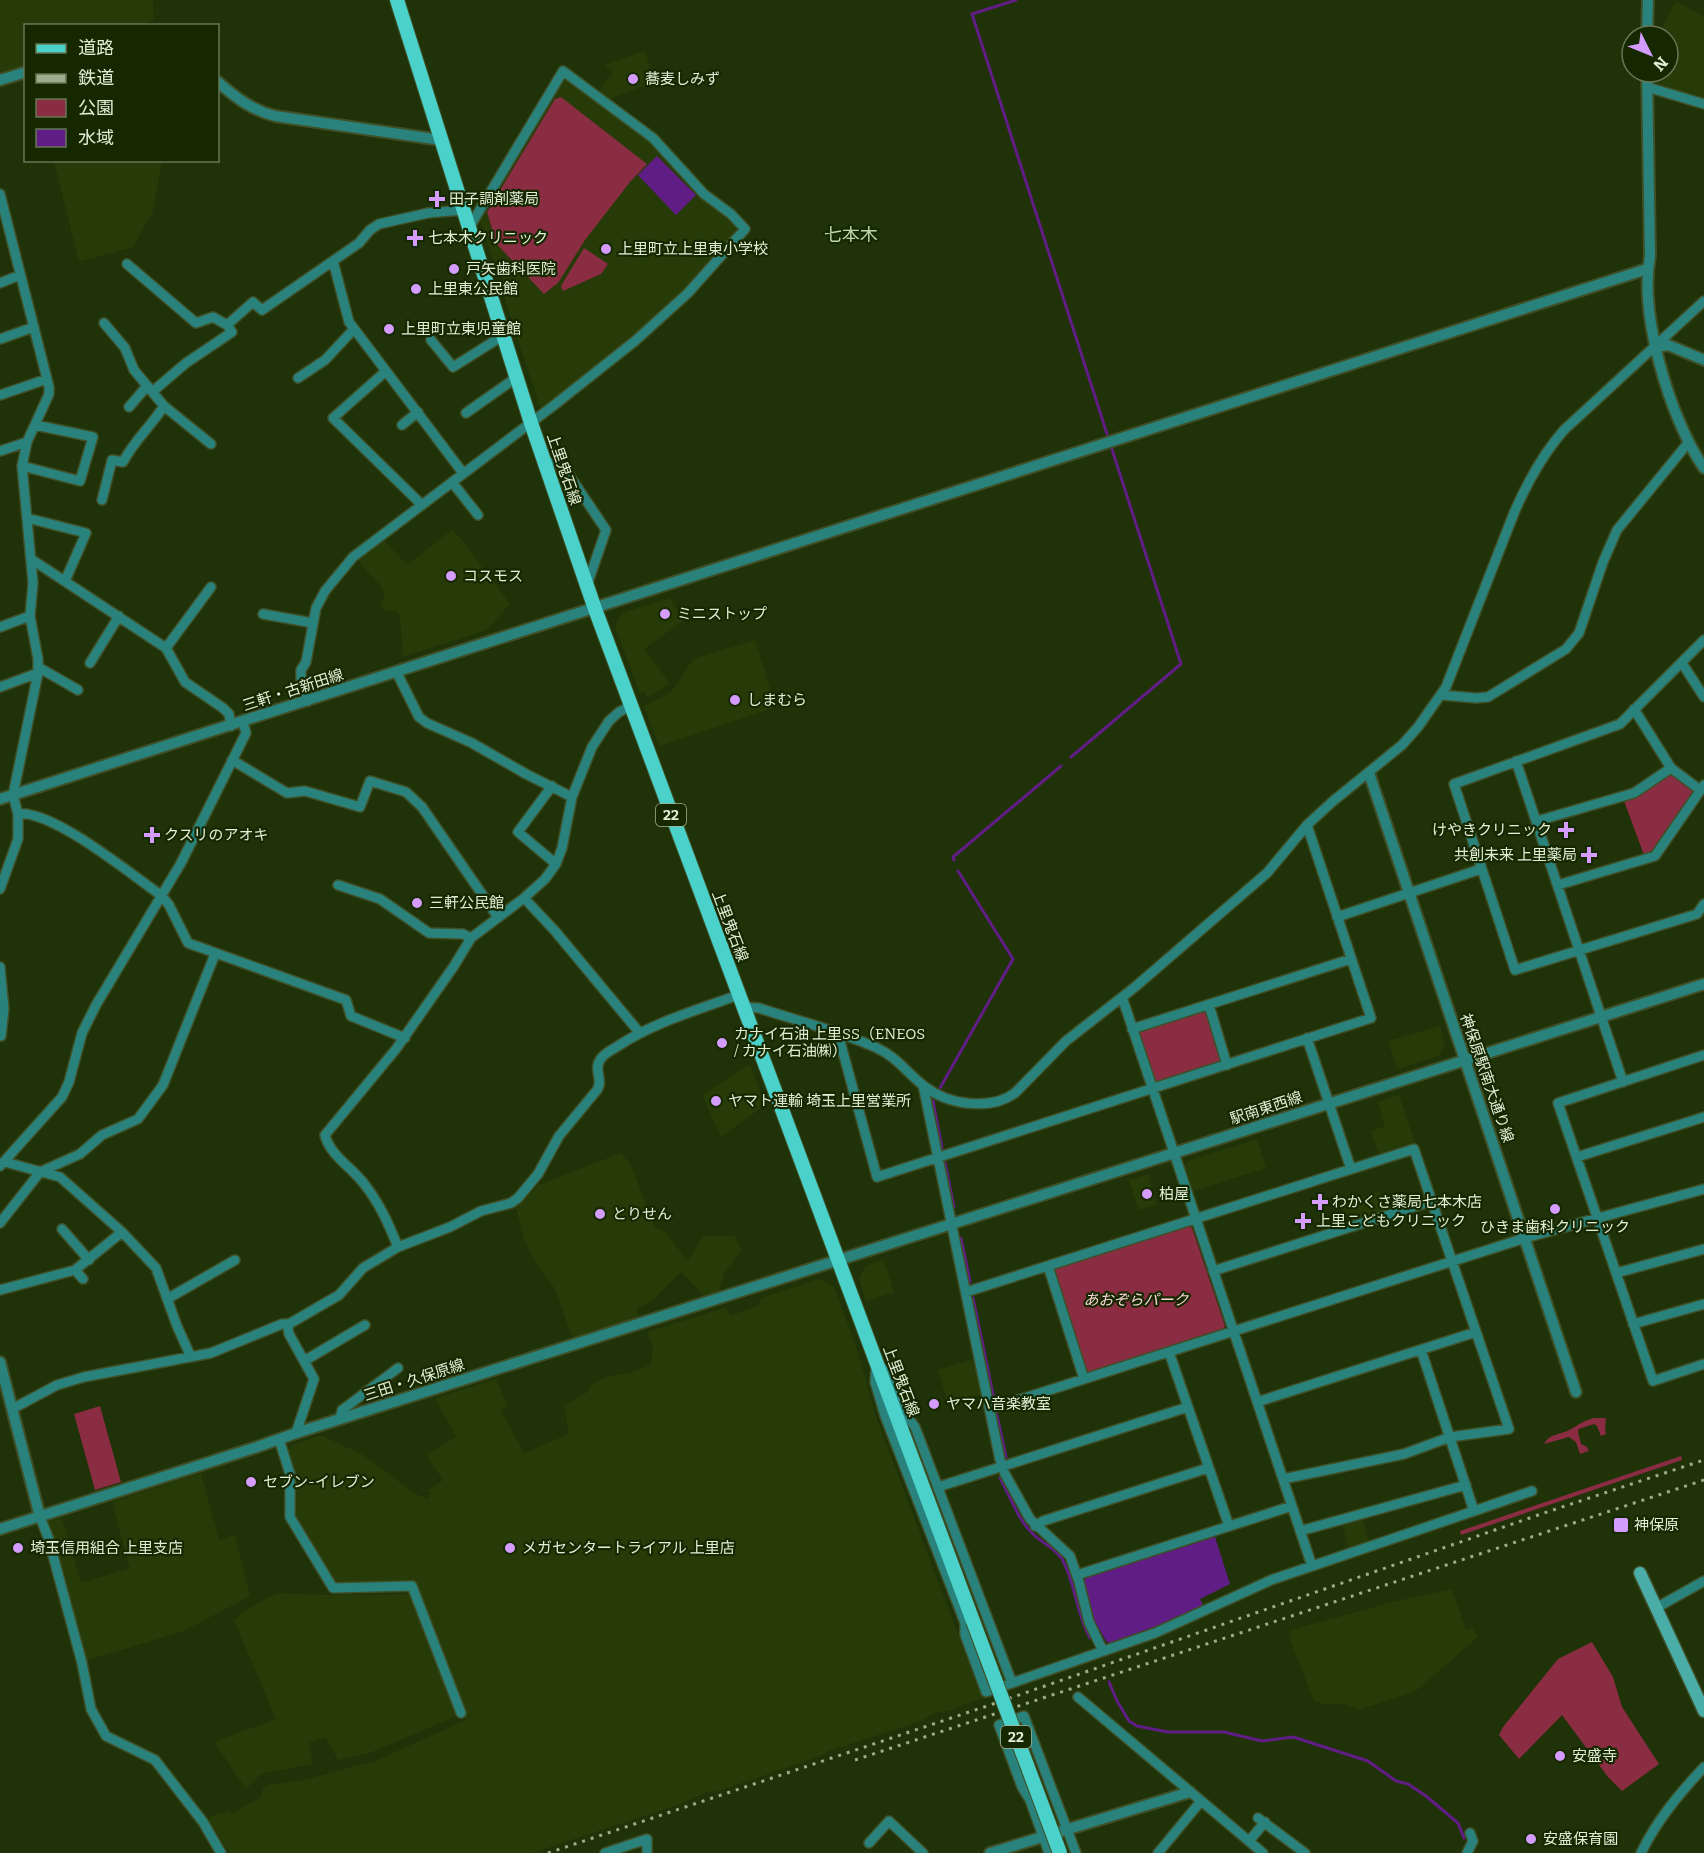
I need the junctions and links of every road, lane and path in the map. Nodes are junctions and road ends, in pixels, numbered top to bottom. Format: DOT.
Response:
graph roads {
  1 [pos="397,0"];
  2 [pos="1648,0"];
  3 [pos="1647,24"];
  4 [pos="24,73"];
  5 [pos="0,80"];
  6 [pos="219,83"];
  7 [pos="1647,87"];
  8 [pos="1704,104"];
  9 [pos="441,140"];
  10 [pos="0,194"];
  11 [pos="463,210"];
  12 [pos="469,228"];
  13 [pos="333,261"];
  14 [pos="127,264"];
  15 [pos="1647,270"];
  16 [pos="20,275"];
  17 [pos="0,283"];
  18 [pos="1704,301"];
  19 [pos="104,323"];
  20 [pos="226,326"];
  21 [pos="34,327"];
  22 [pos="354,330"];
  23 [pos="504,335"];
  24 [pos="0,339"];
  25 [pos="431,340"];
  26 [pos="1656,346"];
  27 [pos="1704,360"];
  28 [pos="386,371"];
  29 [pos="517,377"];
  30 [pos="298,378"];
  31 [pos="47,379"];
  32 [pos="149,389"];
  33 [pos="0,395"];
  34 [pos="164,406"];
  35 [pos="129,407"];
  36 [pos="418,412"];
  37 [pos="466,413"];
  38 [pos="531,423"];
  39 [pos="35,425"];
  40 [pos="402,425"];
  41 [pos="27,442"];
  42 [pos="1688,443"];
  43 [pos="211,444"];
  44 [pos="0,451"];
  45 [pos="545,463"];
  46 [pos="22,466"];
  47 [pos="1704,468"];
  48 [pos="463,473"];
  49 [pos="452,482"];
  50 [pos="102,500"];
  51 [pos="422,505"];
  52 [pos="478,515"];
  53 [pos="27,518"];
  54 [pos="31,559"];
  55 [pos="65,581"];
  56 [pos="587,585"];
  57 [pos="211,587"];
  58 [pos="595,609"];
  59 [pos="263,614"];
  60 [pos="30,616"];
  61 [pos="119,616"];
  62 [pos="313,622"];
  63 [pos="0,627"];
  64 [pos="1704,640"];
  65 [pos="166,648"];
  66 [pos="90,663"];
  67 [pos="1682,663"];
  68 [pos="38,670"];
  69 [pos="397,673"];
  70 [pos="0,687"];
  71 [pos="78,690"];
  72 [pos="1441,695"];
  73 [pos="1704,697"];
  74 [pos="308,701"];
  75 [pos="631,706"];
  76 [pos="1634,709"];
  77 [pos="243,722"];
  78 [pos="231,726"];
  79 [pos="232,760"];
  80 [pos="1516,761"];
  81 [pos="1671,768"];
  82 [pos="1369,773"];
  83 [pos="552,786"];
  84 [pos="1702,788"];
  85 [pos="13,795"];
  86 [pos="572,797"];
  87 [pos="0,799"];
  88 [pos="18,814"];
  89 [pos="1537,821"];
  90 [pos="1307,825"];
  91 [pos="556,864"];
  92 [pos="1481,868"];
  93 [pos="338,885"];
  94 [pos="1558,885"];
  95 [pos="0,889"];
  96 [pos="1408,892"];
  97 [pos="162,896"];
  98 [pos="524,898"];
  99 [pos="1704,904"];
  100 [pos="497,916"];
  101 [pos="1337,917"];
  102 [pos="471,938"];
  103 [pos="1578,950"];
  104 [pos="215,954"];
  105 [pos="1351,959"];
  106 [pos="0,967"];
  107 [pos="1704,984"];
  108 [pos="1122,997"];
  109 [pos="740,1001"];
  110 [pos="1209,1005"];
  111 [pos="2,1010"];
  112 [pos="1601,1017"];
  113 [pos="1132,1029"];
  114 [pos="639,1032"];
  115 [pos="838,1034"];
  116 [pos="1,1036"];
  117 [pos="405,1038"];
  118 [pos="1307,1038"];
  119 [pos="1704,1055"];
  120 [pos="1465,1060"];
  121 [pos="1227,1065"];
  122 [pos="1623,1082"];
  123 [pos="923,1085"];
  124 [pos="1152,1089"];
  125 [pos="1329,1104"];
  126 [pos="1704,1117"];
  127 [pos="1174,1153"];
  128 [pos="1577,1157"];
  129 [pos="937,1158"];
  130 [pos="2,1164"];
  131 [pos="1351,1169"];
  132 [pos="40,1172"];
  133 [pos="1704,1189"];
  134 [pos="1432,1201"];
  135 [pos="1196,1218"];
  136 [pos="1597,1218"];
  137 [pos="0,1223"];
  138 [pos="952,1225"];
  139 [pos="62,1229"];
  140 [pos="123,1232"];
  141 [pos="1525,1238"];
  142 [pos="398,1247"];
  143 [pos="1704,1249"];
  144 [pos="89,1260"];
  145 [pos="235,1260"];
  146 [pos="1452,1261"];
  147 [pos="838,1262"];
  148 [pos="1048,1266"];
  149 [pos="75,1270"];
  150 [pos="1213,1271"];
  151 [pos="1616,1273"];
  152 [pos="84,1279"];
  153 [pos="0,1290"];
  154 [pos="966,1292"];
  155 [pos="167,1299"];
  156 [pos="1704,1304"];
  157 [pos="289,1324"];
  158 [pos="1633,1324"];
  159 [pos="365,1325"];
  160 [pos="1233,1331"];
  161 [pos="1476,1332"];
  162 [pos="1421,1350"];
  163 [pos="1169,1352"];
  164 [pos="191,1357"];
  165 [pos="304,1361"];
  166 [pos="0,1362"];
  167 [pos="877,1363"];
  168 [pos="1704,1364"];
  169 [pos="398,1368"];
  170 [pos="1084,1379"];
  171 [pos="1576,1392"];
  172 [pos="1257,1402"];
  173 [pos="1188,1407"];
  174 [pos="990,1409"];
  175 [pos="12,1410"];
  176 [pos="340,1419"];
  177 [pos="296,1433"];
  178 [pos="1450,1437"];
  179 [pos="279,1439"];
  180 [pos="1002,1467"];
  181 [pos="1208,1468"];
  182 [pos="1283,1479"];
  183 [pos="1466,1485"];
  184 [pos="938,1488"];
  185 [pos="1532,1491"];
  186 [pos="1292,1506"];
  187 [pos="1474,1511"];
  188 [pos="40,1517"];
  189 [pos="1035,1526"];
  190 [pos="1229,1526"];
  191 [pos="0,1529"];
  192 [pos="1300,1531"];
  193 [pos="1312,1566"];
  194 [pos="1640,1573"];
  195 [pos="1077,1575"];
  196 [pos="1704,1581"];
  197 [pos="1656,1608"];
  198 [pos="1103,1651"];
  199 [pos="1012,1683"];
  200 [pos="1078,1697"];
  201 [pos="1704,1711"];
  202 [pos="461,1713"];
  203 [pos="1704,1767"];
  204 [pos="1190,1792"];
  205 [pos="1201,1801"];
  206 [pos="1068,1829"];
  207 [pos="1470,1833"];
  208 [pos="1043,1836"];
  209 [pos="1249,1841"];
  210 [pos="869,1843"];
  211 [pos="221,1853"];
  212 [pos="605,1853"];
  213 [pos="647,1853"];
  214 [pos="923,1853"];
  215 [pos="990,1853"];
  216 [pos="1049,1853"];
  217 [pos="1060,1853"];
  218 [pos="1076,1853"];
  219 [pos="1158,1853"];
  220 [pos="1263,1853"];
  221 [pos="1305,1853"];
  222 [pos="1467,1853"];
  223 [pos="1641,1853"];
  1 -- 9 [label="main road, 上里鬼石線 / 22"];
  2 -- 3 [label="street"];
  4 -- 5 [label="street"];
  6 -- 9 [label="street"];
  7 -- 8 [label="street"];
  7 -- 15 [label="street"];
  9 -- 11 [label="main road, 上里鬼石線 / 22"];
  10 -- 16 [label="street"];
  11 -- 12 [label="main road, 上里鬼石線 / 22"];
  11 -- 13 [label="street"];
  12 -- 23 [label="main road, 上里鬼石線 / 22"];
  12 -- 38 [label="street"];
  13 -- 20 [label="street"];
  13 -- 22 [label="street"];
  14 -- 20 [label="street"];
  15 -- 26 [label="street"];
  15 -- 58 [label="street, 三軒・古新田線"];
  16 -- 17 [label="street"];
  16 -- 21 [label="street"];
  18 -- 26 [label="street"];
  19 -- 32 [label="street"];
  20 -- 32 [label="street"];
  21 -- 24 [label="street"];
  21 -- 31 [label="street"];
  22 -- 28 [label="street"];
  22 -- 30 [label="street"];
  23 -- 25 [label="street"];
  23 -- 29 [label="main road, 上里鬼石線 / 22"];
  26 -- 27 [label="street"];
  26 -- 42 [label="street"];
  26 -- 72 [label="street"];
  28 -- 36 [label="street"];
  28 -- 51 [label="street"];
  29 -- 37 [label="street"];
  29 -- 38 [label="main road, 上里鬼石線 / 22"];
  31 -- 33 [label="street"];
  31 -- 39 [label="street"];
  32 -- 34 [label="street"];
  32 -- 35 [label="street"];
  34 -- 43 [label="street"];
  34 -- 50 [label="street"];
  36 -- 40 [label="street"];
  36 -- 48 [label="street"];
  38 -- 45 [label="main road, 上里鬼石線 / 22"];
  38 -- 48 [label="street"];
  39 -- 41 [label="street"];
  39 -- 46 [label="street"];
  41 -- 44 [label="street"];
  41 -- 46 [label="street"];
  42 -- 47 [label="street"];
  42 -- 72 [label="street"];
  45 -- 56 [label="main road, 上里鬼石線 / 22"];
  45 -- 56 [label="street"];
  46 -- 53 [label="street"];
  48 -- 49 [label="street"];
  49 -- 51 [label="street"];
  49 -- 52 [label="street"];
  51 -- 62 [label="street"];
  53 -- 54 [label="street"];
  53 -- 55 [label="street"];
  54 -- 55 [label="street"];
  54 -- 60 [label="street"];
  55 -- 61 [label="street"];
  56 -- 58 [label="main road, 上里鬼石線 / 22"];
  57 -- 65 [label="street"];
  58 -- 69 [label="street, 三軒・古新田線"];
  58 -- 75 [label="main road, 上里鬼石線 / 22"];
  59 -- 62 [label="street"];
  60 -- 63 [label="street"];
  60 -- 68 [label="street"];
  61 -- 65 [label="street"];
  61 -- 66 [label="street"];
  62 -- 74 [label="street"];
  64 -- 67 [label="street"];
  65 -- 78 [label="street"];
  67 -- 73 [label="street"];
  67 -- 76 [label="street"];
  68 -- 70 [label="street"];
  68 -- 71 [label="street"];
  68 -- 85 [label="street"];
  69 -- 74 [label="street, 三軒・古新田線"];
  69 -- 83 [label="street"];
  72 -- 82 [label="street"];
  74 -- 77 [label="street, 三軒・古新田線"];
  75 -- 86 [label="street"];
  75 -- 109 [label="main road, 上里鬼石線 / 22"];
  76 -- 80 [label="street"];
  76 -- 81 [label="street"];
  77 -- 78 [label="street, 三軒・古新田線"];
  77 -- 79 [label="street"];
  78 -- 85 [label="street, 三軒・古新田線"];
  79 -- 97 [label="street"];
  79 -- 100 [label="street"];
  80 -- 89 [label="street"];
  80 -- 92 [label="street"];
  81 -- 84 [label="street"];
  81 -- 89 [label="street"];
  82 -- 90 [label="street"];
  82 -- 96 [label="street, 神保原駅南大通り線"];
  83 -- 86 [label="street"];
  83 -- 91 [label="street"];
  84 -- 94 [label="street"];
  85 -- 87 [label="street, 三軒・古新田線"];
  85 -- 88 [label="street"];
  86 -- 91 [label="street"];
  88 -- 95 [label="street"];
  88 -- 97 [label="street"];
  89 -- 94 [label="street"];
  90 -- 101 [label="street"];
  90 -- 108 [label="street"];
  91 -- 98 [label="street"];
  92 -- 96 [label="street"];
  92 -- 103 [label="street"];
  93 -- 102 [label="street"];
  94 -- 103 [label="street"];
  96 -- 101 [label="street"];
  96 -- 120 [label="street, 神保原駅南大通り線"];
  97 -- 104 [label="street"];
  97 -- 130 [label="street"];
  98 -- 100 [label="street"];
  98 -- 114 [label="street"];
  99 -- 103 [label="street"];
  100 -- 102 [label="street"];
  101 -- 105 [label="street"];
  102 -- 117 [label="street"];
  103 -- 112 [label="street"];
  104 -- 117 [label="street"];
  104 -- 132 [label="street"];
  105 -- 110 [label="street"];
  105 -- 118 [label="street"];
  106 -- 111 [label="street"];
  107 -- 112 [label="street, 駅南東西線"];
  108 -- 113 [label="street"];
  108 -- 123 [label="street"];
  109 -- 114 [label="street"];
  109 -- 115 [label="street"];
  109 -- 147 [label="main road, 上里鬼石線 / 22"];
  110 -- 113 [label="street"];
  110 -- 121 [label="street"];
  111 -- 116 [label="street"];
  112 -- 120 [label="street, 駅南東西線"];
  112 -- 122 [label="street"];
  113 -- 124 [label="street"];
  114 -- 142 [label="street"];
  115 -- 123 [label="street"];
  115 -- 129 [label="street"];
  117 -- 142 [label="street"];
  118 -- 121 [label="street"];
  118 -- 125 [label="street"];
  119 -- 122 [label="street"];
  120 -- 125 [label="street, 駅南東西線"];
  120 -- 141 [label="street, 神保原駅南大通り線"];
  121 -- 124 [label="street"];
  122 -- 128 [label="street"];
  123 -- 129 [label="street"];
  124 -- 127 [label="street"];
  124 -- 129 [label="street"];
  125 -- 127 [label="street, 駅南東西線"];
  125 -- 131 [label="street"];
  126 -- 128 [label="street"];
  127 -- 135 [label="street"];
  127 -- 138 [label="street, 駅南東西線"];
  128 -- 136 [label="street"];
  129 -- 138 [label="street"];
  130 -- 132 [label="street"];
  131 -- 134 [label="street"];
  131 -- 135 [label="street"];
  132 -- 137 [label="street"];
  132 -- 140 [label="street"];
  133 -- 136 [label="street"];
  134 -- 146 [label="street"];
  134 -- 150 [label="street"];
  135 -- 148 [label="street"];
  135 -- 150 [label="street"];
  136 -- 141 [label="street"];
  136 -- 151 [label="street"];
  138 -- 147 [label="street, 駅南東西線"];
  138 -- 154 [label="street"];
  139 -- 144 [label="street"];
  140 -- 144 [label="street"];
  140 -- 155 [label="street"];
  141 -- 146 [label="street"];
  141 -- 171 [label="street, 神保原駅南大通り線"];
  142 -- 157 [label="street"];
  143 -- 151 [label="street"];
  144 -- 149 [label="street"];
  145 -- 155 [label="street"];
  146 -- 160 [label="street"];
  146 -- 161 [label="street"];
  147 -- 167 [label="main road, 上里鬼石線 / 22"];
  147 -- 176 [label="street, 三田・久保原線"];
  148 -- 154 [label="street"];
  148 -- 170 [label="street"];
  149 -- 152 [label="street"];
  149 -- 153 [label="street"];
  150 -- 160 [label="street"];
  151 -- 158 [label="street"];
  154 -- 174 [label="street"];
  155 -- 164 [label="street"];
  156 -- 158 [label="street"];
  157 -- 164 [label="street"];
  157 -- 165 [label="street"];
  158 -- 168 [label="street"];
  159 -- 165 [label="street"];
  160 -- 163 [label="street"];
  160 -- 172 [label="street"];
  161 -- 162 [label="street"];
  161 -- 178 [label="street"];
  162 -- 172 [label="street"];
  162 -- 178 [label="street"];
  163 -- 170 [label="street"];
  163 -- 173 [label="street"];
  164 -- 175 [label="street"];
  165 -- 177 [label="street"];
  166 -- 175 [label="street"];
  167 -- 184 [label="street"];
  167 -- 199 [label="street"];
  167 -- 217 [label="main road, 上里鬼石線 / 22, bridge"];
  169 -- 176 [label="street"];
  170 -- 174 [label="street"];
  172 -- 182 [label="street"];
  173 -- 180 [label="street"];
  173 -- 181 [label="street"];
  174 -- 180 [label="street"];
  175 -- 188 [label="street"];
  176 -- 177 [label="street, 三田・久保原線"];
  177 -- 179 [label="street, 三田・久保原線"];
  178 -- 182 [label="street"];
  178 -- 183 [label="street"];
  179 -- 188 [label="street, 三田・久保原線"];
  179 -- 202 [label="street"];
  180 -- 184 [label="street"];
  180 -- 189 [label="street"];
  181 -- 189 [label="street"];
  181 -- 190 [label="street"];
  182 -- 186 [label="street"];
  183 -- 187 [label="street"];
  183 -- 192 [label="street"];
  184 -- 199 [label="street"];
  185 -- 187 [label="street"];
  186 -- 190 [label="street"];
  186 -- 192 [label="street"];
  187 -- 193 [label="street"];
  188 -- 191 [label="street, 三田・久保原線"];
  188 -- 211 [label="street"];
  189 -- 195 [label="street"];
  190 -- 195 [label="street"];
  192 -- 193 [label="street"];
  193 -- 198 [label="street"];
  194 -- 197 [label="main road"];
  195 -- 198 [label="street"];
  196 -- 197 [label="street"];
  197 -- 201 [label="main road"];
  198 -- 199 [label="street"];
  200 -- 204 [label="street"];
  203 -- 223 [label="street"];
  204 -- 205 [label="street"];
  204 -- 206 [label="street"];
  205 -- 209 [label="street"];
  205 -- 219 [label="street"];
  206 -- 208 [label="street"];
  206 -- 208 [label="street"];
  206 -- 218 [label="street"];
  207 -- 222 [label="street"];
  208 -- 215 [label="street"];
  208 -- 216 [label="street"];
  209 -- 220 [label="street"];
  209 -- 221 [label="street"];
  210 -- 214 [label="street"];
  212 -- 213 [label="street"];
}
